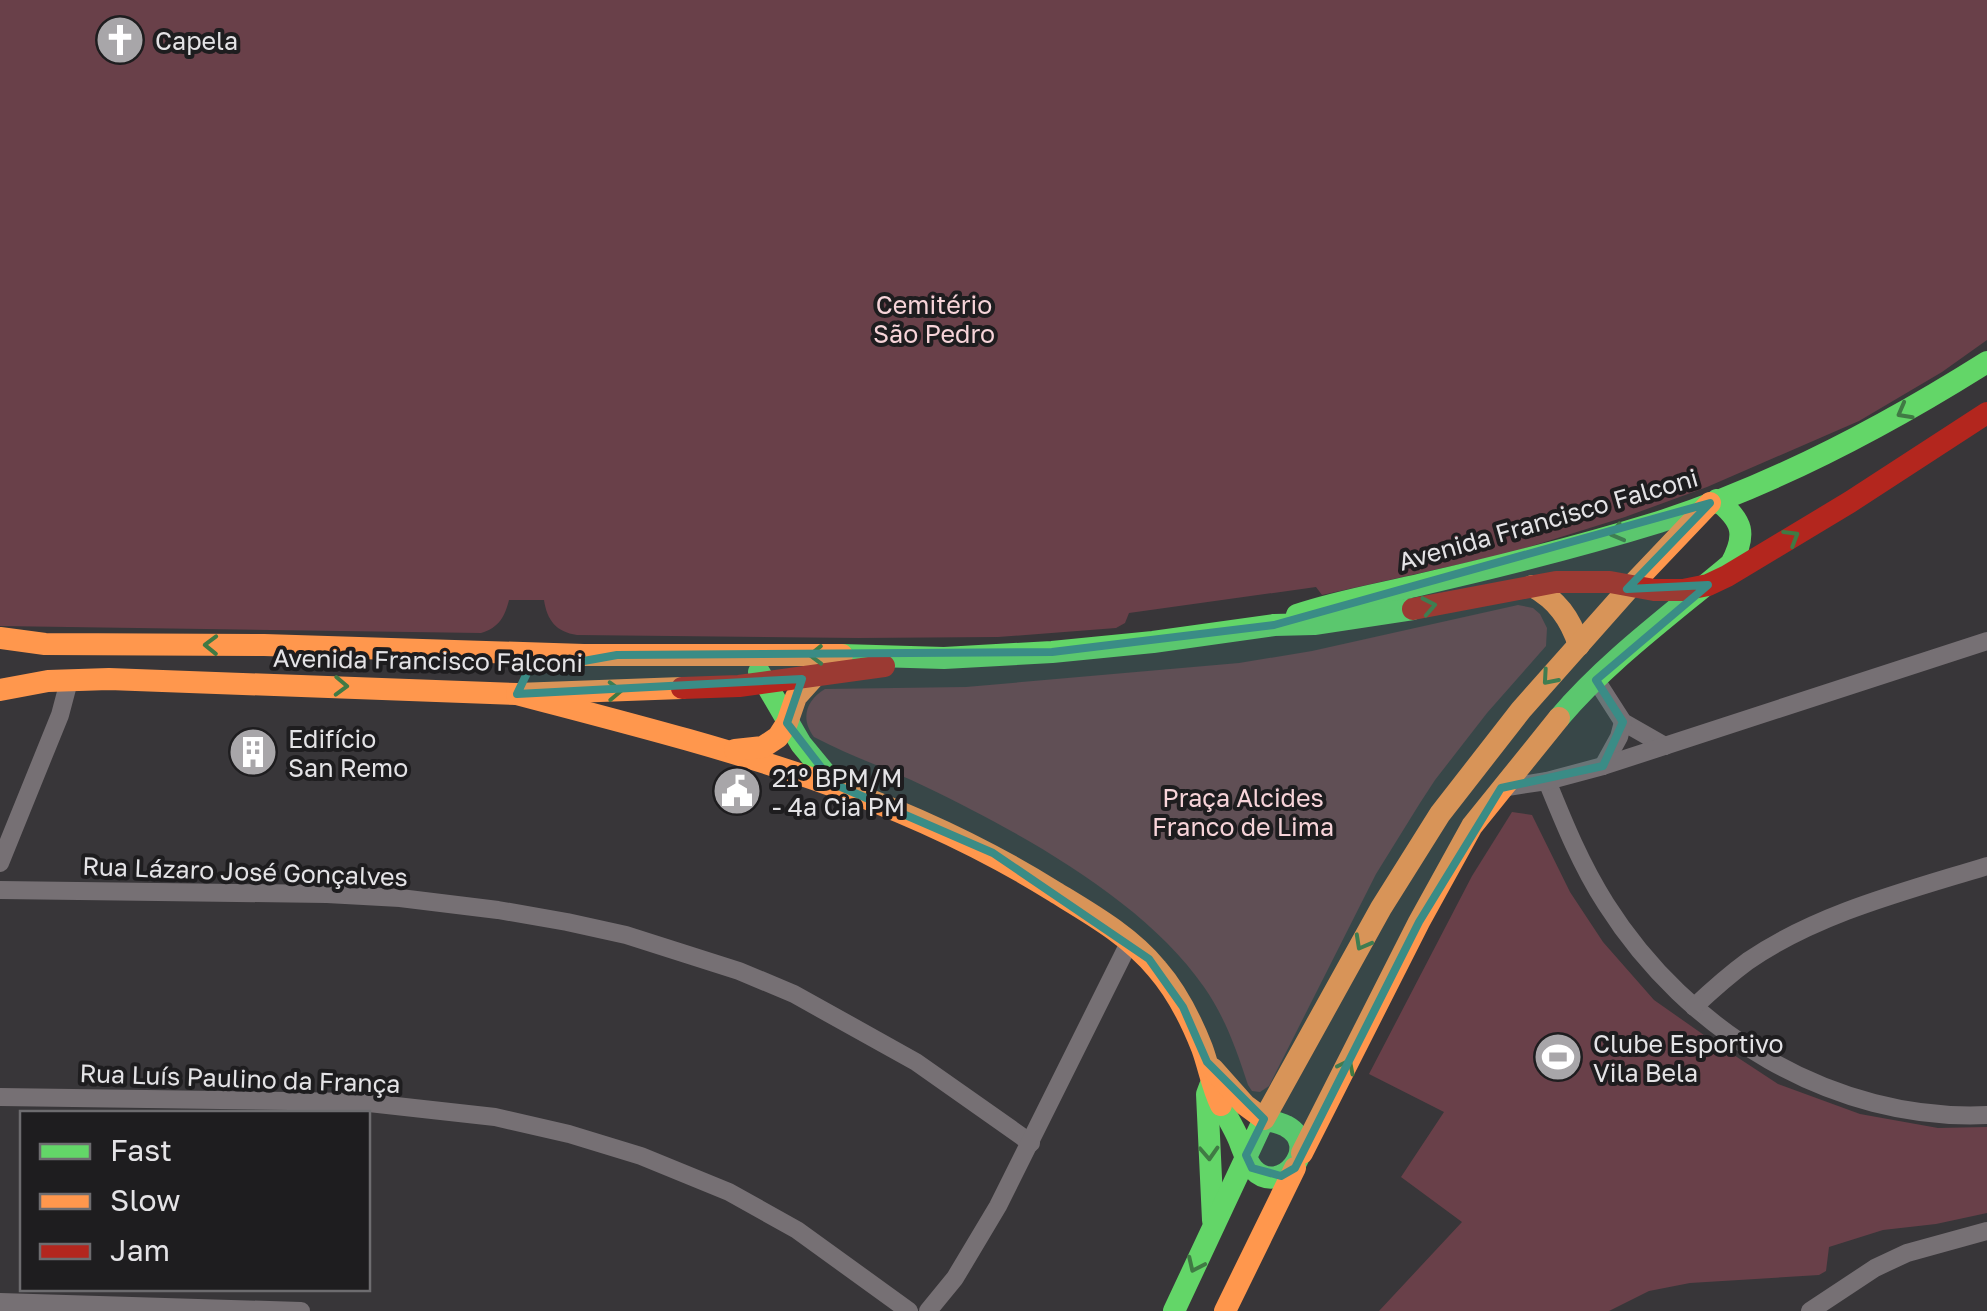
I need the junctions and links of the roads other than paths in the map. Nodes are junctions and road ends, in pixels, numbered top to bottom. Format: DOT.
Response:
graph roads {
  1 [pos="1987,362"];
  2 [pos="1987,413"];
  3 [pos="1713,502"];
  4 [pos="1708,585"];
  5 [pos="1532,586"];
  6 [pos="1630,586"];
  7 [pos="1274,624"];
  8 [pos="0,638"];
  9 [pos="1987,642"];
  10 [pos="1579,644"];
  11 [pos="616,655"];
  12 [pos="724,656"];
  13 [pos="913,658"];
  14 [pos="814,677"];
  15 [pos="1596,680"];
  16 [pos="68,681"];
  17 [pos="766,684"];
  18 [pos="0,690"];
  19 [pos="517,694"];
  20 [pos="1623,722"];
  21 [pos="787,724"];
  22 [pos="1665,746"];
  23 [pos="730,750"];
  24 [pos="1604,766"];
  25 [pos="1548,781"];
  26 [pos="834,784"];
  27 [pos="1501,788"];
  28 [pos="0,864"];
  29 [pos="1987,866"];
  30 [pos="0,890"];
  31 [pos="1130,941"];
  32 [pos="1694,1007"];
  33 [pos="1209,1072"];
  34 [pos="0,1097"];
  35 [pos="1987,1116"];
  36 [pos="1264,1119"];
  37 [pos="1031,1143"];
  38 [pos="1246,1155"];
  39 [pos="1299,1161"];
  40 [pos="1213,1226"];
  41 [pos="1987,1232"];
  42 [pos="8,1305"];
  43 [pos="301,1311"];
  44 [pos="909,1311"];
  45 [pos="928,1311"];
  46 [pos="1174,1311"];
  47 [pos="1225,1311"];
  48 [pos="1810,1311"];
  1 -- 3 [label="main road, Avenida Francisco Falconi, one-way"];
  4 -- 2 [label="main road, Avenida Francisco Falconi, one-way"];
  3 -- 4 [label="main road"];
  3 -- 6 [label="main road"];
  3 -- 7 [label="main road, Avenida Francisco Falconi, one-way"];
  4 -- 6 [label="main road, Avenida Francisco Falconi"];
  4 -- 15 [label="main road"];
  5 -- 6 [label="main road, Avenida Francisco Falconi"];
  7 -- 5 [label="main road, Avenida Francisco Falconi, one-way"];
  5 -- 10 [label="main road"];
  6 -- 10 [label="main road"];
  7 -- 13 [label="main road, Avenida Francisco Falconi"];
  11 -- 8 [label="main road, Avenida Francisco Falconi, one-way"];
  9 -- 22 [label="street"];
  10 -- 36 [label="main road, one-way"];
  11 -- 12 [label="main road, Avenida Francisco Falconi"];
  11 -- 19 [label="main road"];
  13 -- 12 [label="main road, Avenida Francisco Falconi, one-way"];
  12 -- 17 [label="main road"];
  13 -- 14 [label="main road, Avenida Francisco Falconi"];
  14 -- 17 [label="main road, Avenida Francisco Falconi"];
  14 -- 21 [label="main road"];
  15 -- 20 [label="street"];
  15 -- 27 [label="main road"];
  16 -- 18 [label="main road, Avenida Francisco Falconi"];
  16 -- 19 [label="main road, Avenida Francisco Falconi, one-way"];
  16 -- 28 [label="street"];
  19 -- 17 [label="main road, Avenida Francisco Falconi, one-way"];
  17 -- 21 [label="main road"];
  19 -- 23 [label="main road"];
  20 -- 22 [label="street"];
  20 -- 24 [label="street"];
  21 -- 23 [label="main road"];
  21 -- 26 [label="main road"];
  22 -- 24 [label="street"];
  23 -- 26 [label="main road"];
  24 -- 25 [label="street"];
  25 -- 27 [label="street"];
  25 -- 32 [label="street"];
  26 -- 31 [label="main road"];
  39 -- 27 [label="main road, one-way"];
  29 -- 32 [label="street"];
  30 -- 37 [label="street, Rua Lázaro José Gonçalves"];
  31 -- 33 [label="main road"];
  31 -- 37 [label="street"];
  32 -- 35 [label="street"];
  33 -- 36 [label="main road"];
  33 -- 38 [label="main road"];
  33 -- 40 [label="main road, one-way"];
  34 -- 44 [label="street, Rua Luís Paulino da França"];
  36 -- 38 [label="main road"];
  36 -- 39 [label="main road"];
  37 -- 45 [label="street"];
  38 -- 39 [label="main road"];
  38 -- 40 [label="main road"];
  39 -- 47 [label="main road"];
  40 -- 46 [label="main road, one-way"];
  41 -- 48 [label="street"];
  42 -- 43 [label="street"];
}
